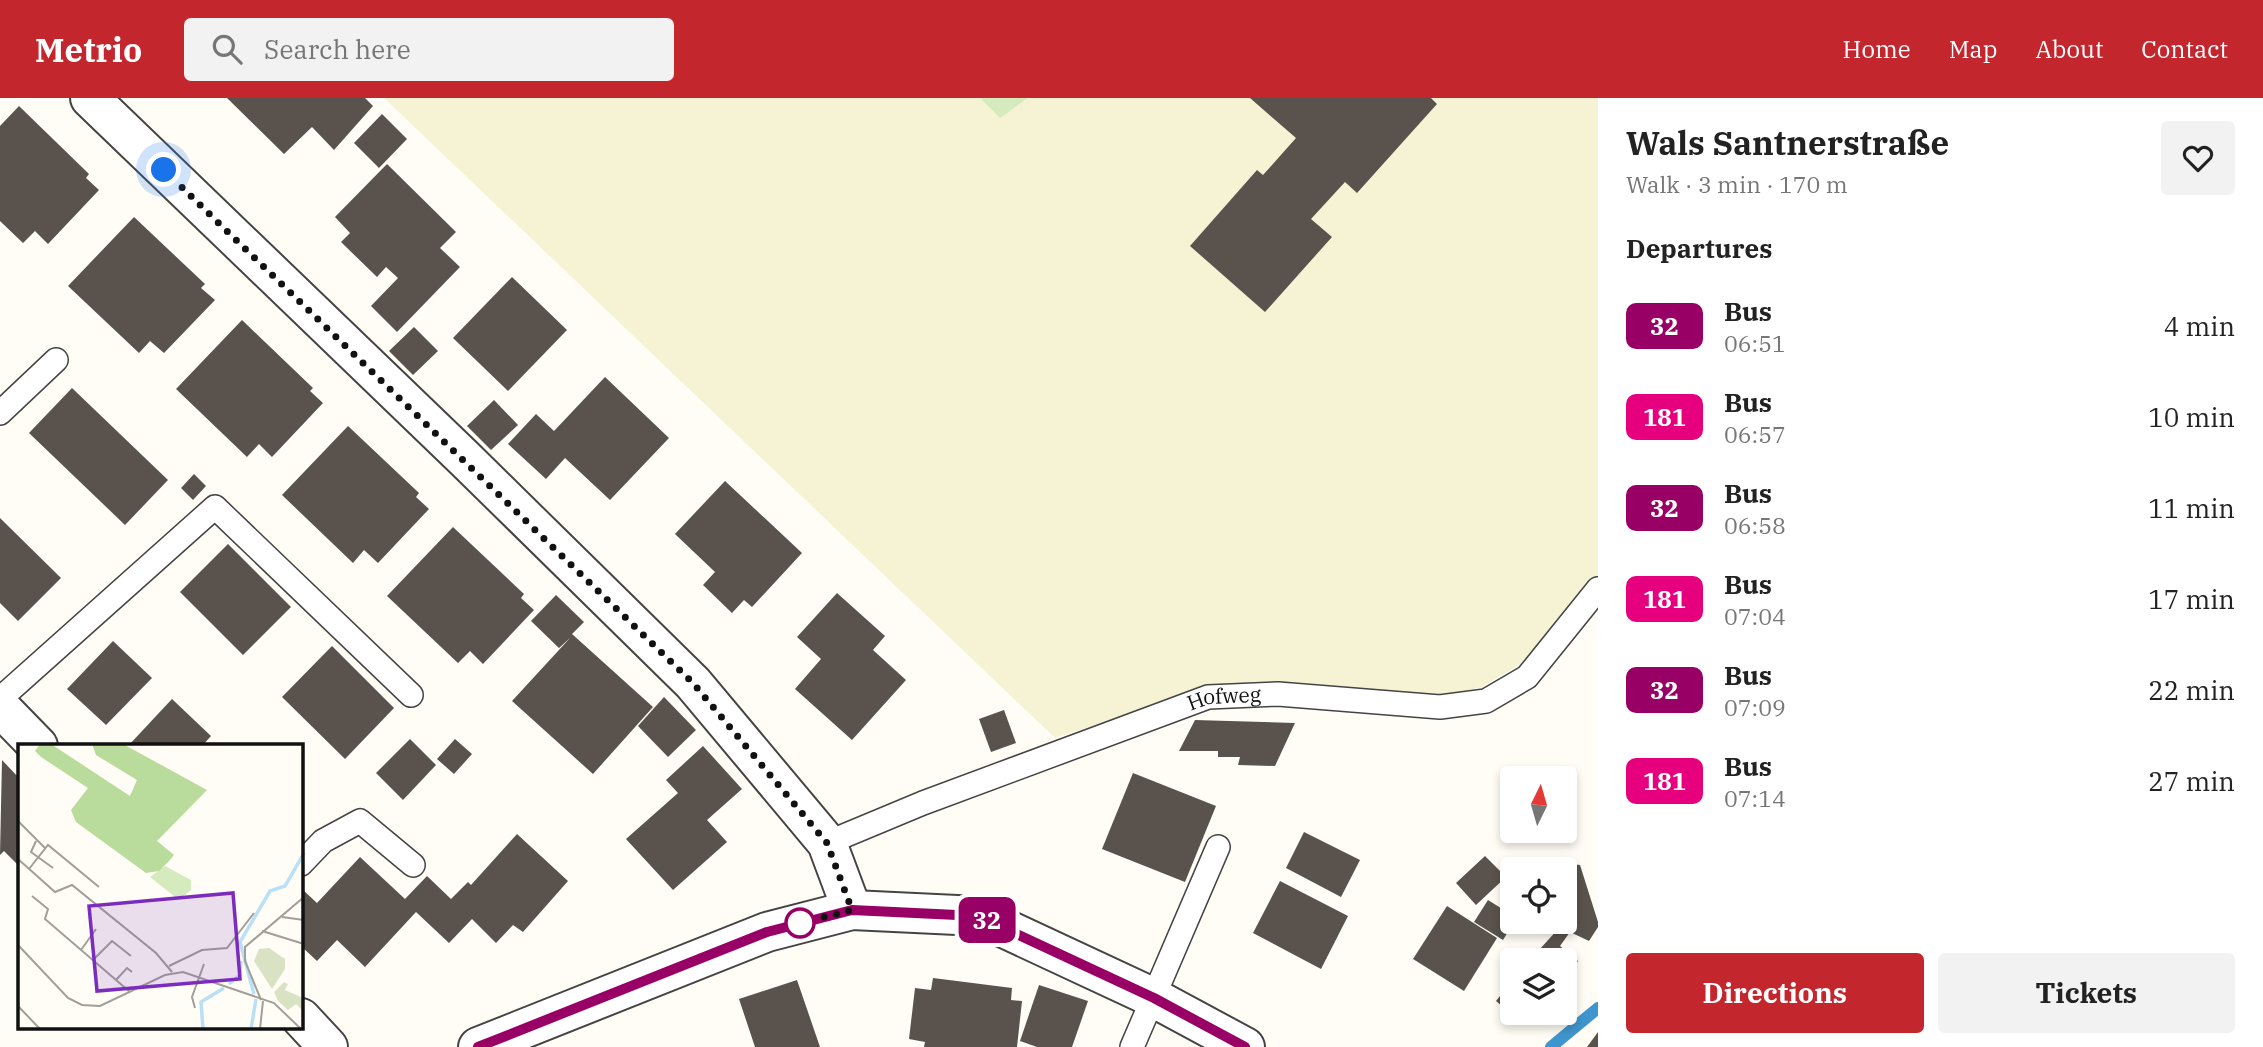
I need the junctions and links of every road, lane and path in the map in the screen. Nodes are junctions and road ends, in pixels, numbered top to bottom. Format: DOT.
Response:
graph roads {
  1 [pos="90,98"];
  2 [pos="56,360"];
  3 [pos="0,414"];
  4 [pos="1598,589"];
  5 [pos="411,695"];
  6 [pos="0,699"];
  7 [pos="0,708"];
  8 [pos="36,744"];
  9 [pos="827,843"];
  10 [pos="1217,847"];
  11 [pos="303,862"];
  12 [pos="413,865"];
  13 [pos="852,910"];
  14 [pos="1154,998"];
  15 [pos="303,1020"];
  16 [pos="328,1047"];
  17 [pos="478,1047"];
  18 [pos="1132,1047"];
  19 [pos="1245,1047"];
  1 -- 9 [label="street"];
  2 -- 3 [label="lane"];
  4 -- 9 [label="lane, Hofweg"];
  5 -- 6 [label="lane"];
  7 -- 8 [label="street"];
  9 -- 13 [label="street"];
  10 -- 14 [label="lane"];
  11 -- 12 [label="lane"];
  13 -- 14 [label="street"];
  13 -- 17 [label="street"];
  14 -- 18 [label="lane"];
  14 -- 19 [label="street"];
  15 -- 16 [label="street"];
}
